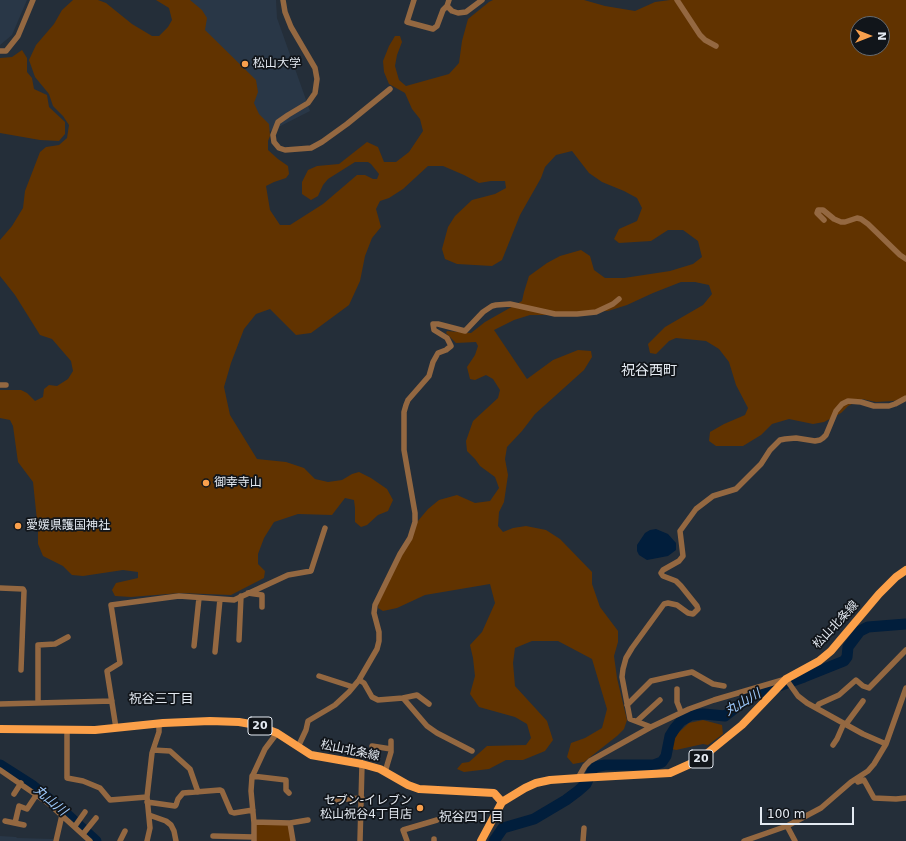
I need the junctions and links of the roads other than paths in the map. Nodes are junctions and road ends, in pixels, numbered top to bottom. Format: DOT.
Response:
graph roads {
  1 [pos="33,0"];
  2 [pos="283,0"];
  3 [pos="414,0"];
  4 [pos="482,0"];
  5 [pos="677,0"];
  6 [pos="448,3"];
  7 [pos="716,46"];
  8 [pos="0,52"];
  9 [pos="390,89"];
  10 [pos="824,220"];
  11 [pos="906,259"];
  12 [pos="619,299"];
  13 [pos="906,398"];
  14 [pos="325,528"];
  15 [pos="906,570"];
  16 [pos="0,588"];
  17 [pos="248,593"];
  18 [pos="241,596"];
  19 [pos="199,598"];
  20 [pos="220,599"];
  21 [pos="262,607"];
  22 [pos="68,637"];
  23 [pos="239,640"];
  24 [pos="194,646"];
  25 [pos="906,650"];
  26 [pos="215,652"];
  27 [pos="22,670"];
  28 [pos="319,676"];
  29 [pos="359,680"];
  30 [pos="786,680"];
  31 [pos="724,686"];
  32 [pos="353,688"];
  33 [pos="906,688"];
  34 [pos="677,689"];
  35 [pos="403,698"];
  36 [pos="660,700"];
  37 [pos="112,701"];
  38 [pos="863,701"];
  39 [pos="38,703"];
  40 [pos="0,704"];
  41 [pos="428,704"];
  42 [pos="628,705"];
  43 [pos="816,708"];
  44 [pos="682,712"];
  45 [pos="637,721"];
  46 [pos="159,723"];
  47 [pos="845,724"];
  48 [pos="651,727"];
  49 [pos="116,728"];
  50 [pos="0,729"];
  51 [pos="67,730"];
  52 [pos="277,734"];
  53 [pos="391,741"];
  54 [pos="886,744"];
  55 [pos="833,745"];
  56 [pos="372,746"];
  57 [pos="298,747"];
  58 [pos="391,749"];
  59 [pos="153,750"];
  60 [pos="472,751"];
  61 [pos="362,764"];
  62 [pos="0,770"];
  63 [pos="385,772"];
  64 [pos="252,776"];
  65 [pos="579,778"];
  66 [pos="856,779"];
  67 [pos="21,784"];
  68 [pos="198,792"];
  69 [pos="289,793"];
  70 [pos="14,794"];
  71 [pos="37,794"];
  72 [pos="362,798"];
  73 [pos="906,798"];
  74 [pos="147,800"];
  75 [pos="333,800"];
  76 [pos="502,802"];
  77 [pos="253,810"];
  78 [pos="85,812"];
  79 [pos="62,815"];
  80 [pos="149,815"];
  81 [pos="96,818"];
  82 [pos="308,820"];
  83 [pos="437,820"];
  84 [pos="5,821"];
  85 [pos="254,822"];
  86 [pos="15,823"];
  87 [pos="290,823"];
  88 [pos="76,824"];
  89 [pos="24,825"];
  90 [pos="787,826"];
  91 [pos="584,828"];
  92 [pos="125,831"];
  93 [pos="85,832"];
  94 [pos="213,836"];
  95 [pos="254,839"];
  96 [pos="88,840"];
  97 [pos="56,841"];
  98 [pos="120,841"];
  99 [pos="147,841"];
  100 [pos="176,841"];
  101 [pos="293,841"];
  102 [pos="360,841"];
  103 [pos="407,841"];
  104 [pos="481,841"];
  105 [pos="583,841"];
  106 [pos="744,841"];
  107 [pos="795,841"];
  1 -- 8 [label="street"];
  2 -- 9 [label="street"];
  3 -- 6 [label="street"];
  4 -- 6 [label="street"];
  5 -- 7 [label="street"];
  10 -- 11 [label="street"];
  12 -- 29 [label="street"];
  13 -- 42 [label="street"];
  14 -- 17 [label="street"];
  15 -- 30 [label="main road, 松山北条線 / 20"];
  16 -- 27 [label="street"];
  17 -- 18 [label="street"];
  17 -- 21 [label="street"];
  18 -- 20 [label="street"];
  18 -- 23 [label="street"];
  19 -- 20 [label="street"];
  19 -- 24 [label="street"];
  19 -- 37 [label="street"];
  20 -- 26 [label="street"];
  22 -- 39 [label="street"];
  25 -- 43 [label="street"];
  28 -- 32 [label="street"];
  29 -- 32 [label="street"];
  29 -- 35 [label="street"];
  30 -- 43 [label="street"];
  30 -- 44 [label="street"];
  30 -- 65 [label="main road, 松山北条線 / 20"];
  31 -- 42 [label="street"];
  32 -- 57 [label="street"];
  33 -- 54 [label="street"];
  34 -- 44 [label="street"];
  35 -- 41 [label="street"];
  35 -- 60 [label="street"];
  36 -- 45 [label="street"];
  37 -- 39 [label="street"];
  37 -- 49 [label="street"];
  38 -- 47 [label="street"];
  39 -- 40 [label="street"];
  42 -- 45 [label="street"];
  43 -- 47 [label="street"];
  44 -- 48 [label="street"];
  45 -- 48 [label="street"];
  46 -- 49 [label="main road, 松山北条線 / 20"];
  46 -- 52 [label="main road, 松山北条線 / 20"];
  46 -- 59 [label="street"];
  47 -- 54 [label="street"];
  47 -- 55 [label="street"];
  48 -- 65 [label="street"];
  49 -- 51 [label="main road, 松山北条線 / 20"];
  50 -- 51 [label="main road, 松山北条線 / 20"];
  51 -- 74 [label="street"];
  52 -- 57 [label="main road, 松山北条線 / 20"];
  52 -- 64 [label="street"];
  53 -- 58 [label="street"];
  54 -- 66 [label="street"];
  56 -- 58 [label="street"];
  57 -- 61 [label="main road, 松山北条線 / 20"];
  58 -- 63 [label="street"];
  59 -- 68 [label="street"];
  59 -- 74 [label="street"];
  61 -- 63 [label="main road, 松山北条線 / 20"];
  61 -- 72 [label="street"];
  62 -- 67 [label="street"];
  63 -- 76 [label="main road, 松山北条線 / 20"];
  64 -- 69 [label="street"];
  64 -- 77 [label="street"];
  65 -- 76 [label="main road, 松山北条線 / 20"];
  66 -- 73 [label="street"];
  66 -- 90 [label="street"];
  67 -- 70 [label="street"];
  67 -- 71 [label="street"];
  68 -- 74 [label="street"];
  68 -- 77 [label="street"];
  71 -- 79 [label="street"];
  71 -- 86 [label="street"];
  72 -- 75 [label="street"];
  72 -- 102 [label="street"];
  74 -- 80 [label="street"];
  76 -- 104 [label="main road"];
  77 -- 85 [label="street"];
  78 -- 88 [label="street"];
  79 -- 88 [label="street"];
  79 -- 97 [label="street"];
  80 -- 99 [label="street"];
  80 -- 100 [label="street"];
  81 -- 93 [label="street"];
  82 -- 87 [label="street"];
  83 -- 103 [label="street"];
  84 -- 86 [label="street"];
  85 -- 87 [label="street"];
  85 -- 95 [label="street"];
  86 -- 89 [label="street"];
  87 -- 101 [label="street"];
  88 -- 93 [label="street"];
  90 -- 106 [label="street"];
  90 -- 107 [label="street"];
  91 -- 105 [label="street"];
  92 -- 98 [label="street"];
  93 -- 96 [label="street"];
  94 -- 95 [label="street"];
}
